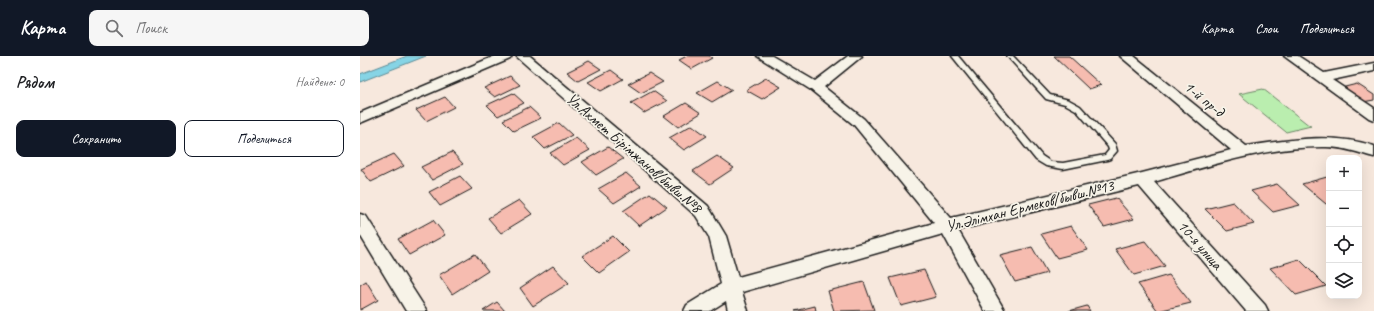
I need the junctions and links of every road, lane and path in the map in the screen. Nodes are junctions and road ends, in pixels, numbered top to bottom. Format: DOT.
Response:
graph roads {
  1 [pos="506,56"];
  2 [pos="522,56"];
  3 [pos="763,56"];
  4 [pos="856,56"];
  5 [pos="955,56"];
  6 [pos="1010,56"];
  7 [pos="1125,56"];
  8 [pos="1290,56"];
  9 [pos="1374,67"];
  10 [pos="1320,78"];
  11 [pos="816,87"];
  12 [pos="1374,116"];
  13 [pos="360,118"];
  14 [pos="1243,152"];
  15 [pos="1374,152"];
  16 [pos="1142,179"];
  17 [pos="360,221"];
  18 [pos="947,226"];
  19 [pos="732,287"];
  20 [pos="417,311"];
  21 [pos="694,311"];
  22 [pos="738,311"];
  23 [pos="995,311"];
  24 [pos="1258,311"];
  1 -- 13 [label="street"];
  2 -- 19 [label="street, Ул.Ахмет Бірімжанов/бывш.№8"];
  3 -- 11 [label="street"];
  4 -- 11 [label="street"];
  5 -- 6 [label="lane"];
  7 -- 14 [label="street, 1-й пр-д"];
  8 -- 10 [label="street"];
  9 -- 10 [label="street"];
  10 -- 12 [label="street"];
  11 -- 18 [label="street"];
  14 -- 15 [label="street, Ул.Әлімхан Ермеков/бывш.№13"];
  14 -- 16 [label="street, Ул.Әлімхан Ермеков/бывш.№13"];
  16 -- 18 [label="street, Ул.Әлімхан Ермеков/бывш.№13"];
  16 -- 24 [label="street, 10-я улица"];
  17 -- 20 [label="street"];
  18 -- 19 [label="street, Ул.Әлімхан Ермеков/бывш.№13"];
  18 -- 23 [label="street"];
  19 -- 21 [label="street, Ул.Әлімхан Ермеков/бывш.№13"];
  19 -- 22 [label="street, Ул.Ахмет Бірімжанов/бывш.№8"];
}
